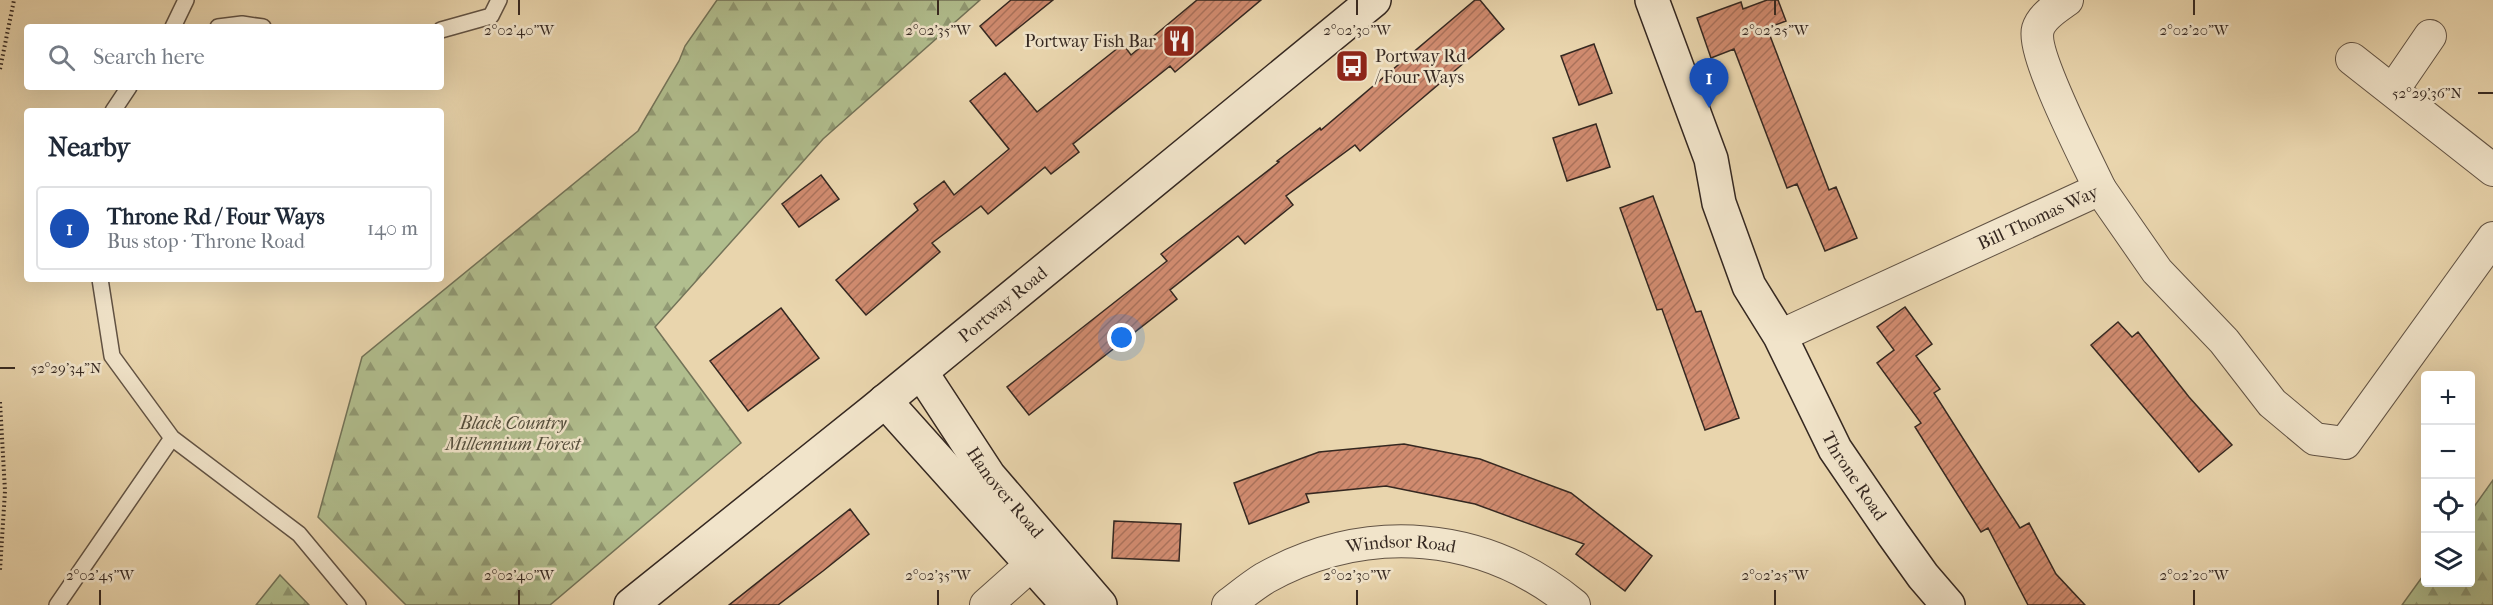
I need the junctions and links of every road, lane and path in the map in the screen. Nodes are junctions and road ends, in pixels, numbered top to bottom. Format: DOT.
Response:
graph roads {
  1 [pos="14,0"];
  2 [pos="186,0"];
  3 [pos="499,0"];
  4 [pos="1374,0"];
  5 [pos="2067,0"];
  6 [pos="1652,4"];
  7 [pos="174,24"];
  8 [pos="444,29"];
  9 [pos="2430,36"];
  10 [pos="2352,59"];
  11 [pos="0,69"];
  12 [pos="127,90"];
  13 [pos="2393,90"];
  14 [pos="115,108"];
  15 [pos="2493,170"];
  16 [pos="2100,189"];
  17 [pos="2493,238"];
  18 [pos="100,282"];
  19 [pos="1780,336"];
  20 [pos="921,372"];
  21 [pos="885,401"];
  22 [pos="0,402"];
  23 [pos="172,438"];
  24 [pos="1041,556"];
  25 [pos="0,570"];
  26 [pos="57,605"];
  27 [pos="358,605"];
  28 [pos="631,605"];
  29 [pos="986,605"];
  30 [pos="1068,605"];
  31 [pos="1100,605"];
  32 [pos="1228,605"];
  33 [pos="1574,605"];
  34 [pos="1948,605"];
  1 -- 11 [label="path"];
  2 -- 7 [label="lane"];
  3 -- 8 [label="lane"];
  4 -- 20 [label="street, Portway Road"];
  5 -- 16 [label="street, Bill Thomas Way"];
  6 -- 19 [label="street, Throne Road"];
  9 -- 13 [label="street"];
  10 -- 13 [label="street"];
  12 -- 14 [label="lane"];
  13 -- 15 [label="street"];
  16 -- 17 [label="street"];
  16 -- 19 [label="street, Bill Thomas Way"];
  18 -- 23 [label="lane"];
  19 -- 34 [label="street, Throne Road"];
  20 -- 21 [label="street, Portway Road"];
  20 -- 24 [label="street, Hanover Road"];
  21 -- 24 [label="street, Hanover Road"];
  21 -- 28 [label="street, Portway Road"];
  22 -- 25 [label="path"];
  23 -- 26 [label="lane"];
  23 -- 27 [label="lane"];
  24 -- 29 [label="street"];
  24 -- 30 [label="street, Hanover Road"];
  24 -- 31 [label="street, Hanover Road"];
  32 -- 33 [label="street, Windsor Road"];
}
